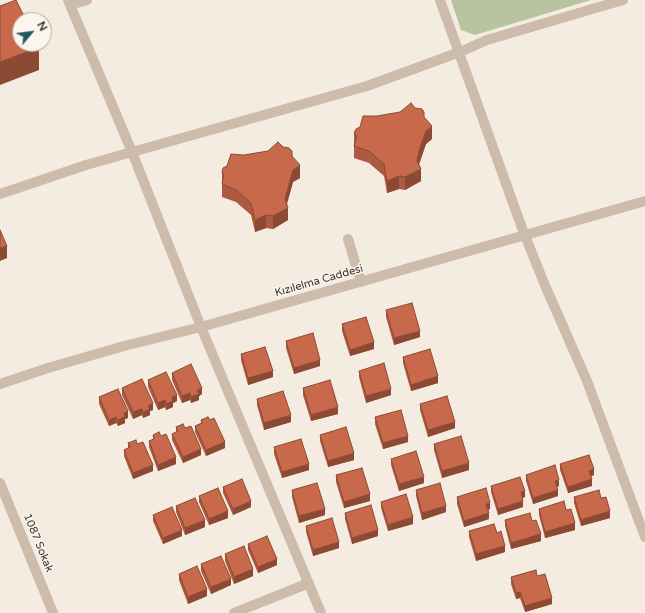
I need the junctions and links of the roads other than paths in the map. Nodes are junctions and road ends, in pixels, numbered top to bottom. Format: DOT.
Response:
graph roads {
  1 [pos="87,0"];
  2 [pos="440,0"];
  3 [pos="623,0"];
  4 [pos="69,3"];
  5 [pos="460,52"];
  6 [pos="132,152"];
  7 [pos="0,194"];
  8 [pos="645,201"];
  9 [pos="525,235"];
  10 [pos="348,240"];
  11 [pos="361,282"];
  12 [pos="202,327"];
  13 [pos="0,384"];
  14 [pos="0,483"];
  15 [pos="645,536"];
  16 [pos="309,583"];
  17 [pos="53,613"];
  18 [pos="234,613"];
  19 [pos="321,613"];
  1 -- 4 [label="street"];
  2 -- 5 [label="street"];
  3 -- 5 [label="street"];
  4 -- 6 [label="street"];
  5 -- 6 [label="street"];
  5 -- 9 [label="street"];
  6 -- 7 [label="street"];
  6 -- 12 [label="street"];
  8 -- 9 [label="street, Kızılelma Caddesi"];
  9 -- 11 [label="street, Kızılelma Caddesi"];
  9 -- 15 [label="street"];
  10 -- 11 [label="street"];
  11 -- 12 [label="street, Kızılelma Caddesi"];
  12 -- 13 [label="street, Kızılelma Caddesi"];
  12 -- 16 [label="street"];
  14 -- 17 [label="street, 1087 Sokak"];
  16 -- 18 [label="street"];
  16 -- 19 [label="street"];
}
